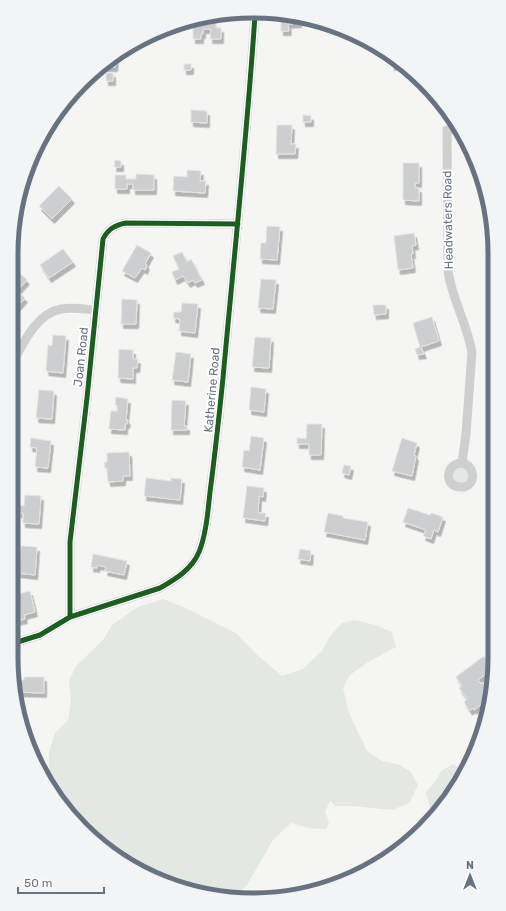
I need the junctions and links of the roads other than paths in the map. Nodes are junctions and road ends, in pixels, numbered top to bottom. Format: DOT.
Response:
graph roads {
  1 [pos="256,18"];
  2 [pos="453,130"];
  3 [pos="238,224"];
  4 [pos="96,310"];
  5 [pos="18,353"];
  6 [pos="462,463"];
  7 [pos="70,617"];
  8 [pos="18,642"];
  1 -- 3 [label="street, Katherine Road"];
  2 -- 6 [label="street, Headwaters Road"];
  3 -- 4 [label="street, Joan Road"];
  3 -- 7 [label="street, Katherine Road"];
  4 -- 5 [label="street"];
  4 -- 7 [label="street, Joan Road"];
  7 -- 8 [label="street, Katherine Road"];
}
